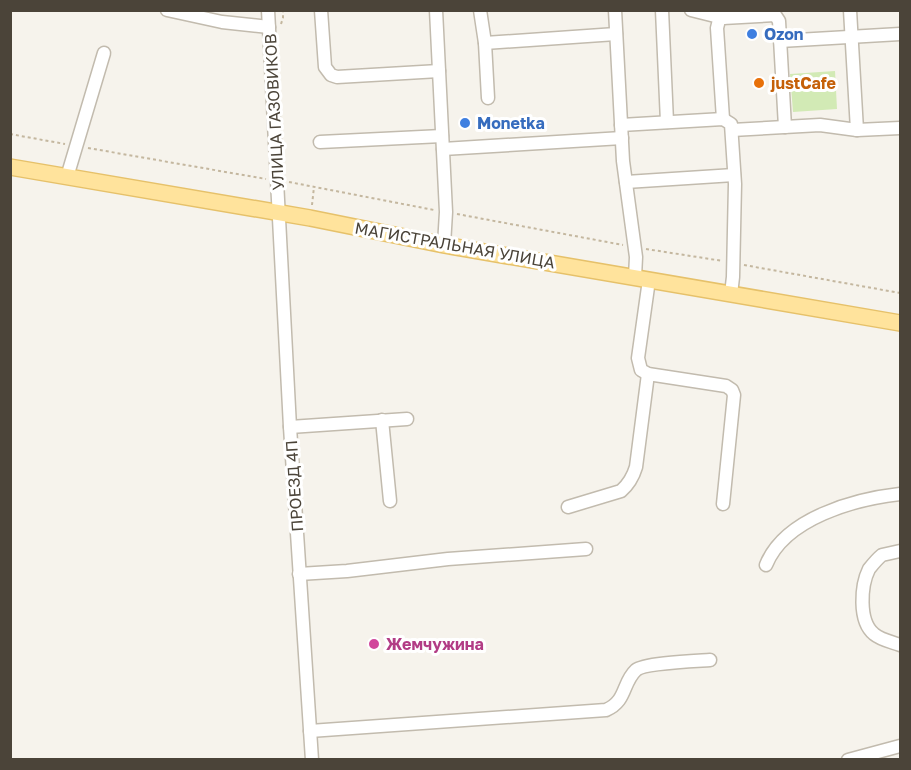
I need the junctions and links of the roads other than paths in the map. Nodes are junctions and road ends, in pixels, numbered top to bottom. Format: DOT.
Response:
graph roads {
  1 [pos="167,10"];
  2 [pos="268,10"];
  3 [pos="321,10"];
  4 [pos="436,10"];
  5 [pos="480,10"];
  6 [pos="615,10"];
  7 [pos="662,10"];
  8 [pos="691,10"];
  9 [pos="850,10"];
  10 [pos="723,18"];
  11 [pos="269,27"];
  12 [pos="616,34"];
  13 [pos="900,34"];
  14 [pos="851,36"];
  15 [pos="780,41"];
  16 [pos="485,43"];
  17 [pos="104,52"];
  18 [pos="439,71"];
  19 [pos="489,98"];
  20 [pos="723,119"];
  21 [pos="667,122"];
  22 [pos="621,124"];
  23 [pos="785,127"];
  24 [pos="900,128"];
  25 [pos="732,130"];
  26 [pos="857,130"];
  27 [pos="442,136"];
  28 [pos="622,138"];
  29 [pos="320,142"];
  30 [pos="443,149"];
  31 [pos="10,167"];
  32 [pos="734,175"];
  33 [pos="67,177"];
  34 [pos="626,182"];
  35 [pos="279,213"];
  36 [pos="444,245"];
  37 [pos="642,278"];
  38 [pos="731,294"];
  39 [pos="900,323"];
  40 [pos="648,374"];
  41 [pos="407,418"];
  42 [pos="382,420"];
  43 [pos="290,427"];
  44 [pos="900,494"];
  45 [pos="390,501"];
  46 [pos="723,504"];
  47 [pos="568,507"];
  48 [pos="586,549"];
  49 [pos="900,551"];
  50 [pos="766,565"];
  51 [pos="299,574"];
  52 [pos="900,645"];
  53 [pos="710,660"];
  54 [pos="310,731"];
  55 [pos="900,746"];
  56 [pos="312,759"];
  57 [pos="848,759"];
  1 -- 11 [label="street"];
  2 -- 11 [label="street, УЛИЦА ГАЗОВИКОВ"];
  3 -- 18 [label="street"];
  4 -- 18 [label="street"];
  5 -- 16 [label="street"];
  6 -- 12 [label="street"];
  7 -- 21 [label="street"];
  8 -- 10 [label="street"];
  9 -- 14 [label="street"];
  10 -- 15 [label="street"];
  10 -- 20 [label="street"];
  11 -- 35 [label="street, УЛИЦА ГАЗОВИКОВ"];
  12 -- 16 [label="street"];
  12 -- 22 [label="street"];
  13 -- 14 [label="street"];
  14 -- 15 [label="street"];
  14 -- 26 [label="street"];
  15 -- 23 [label="street"];
  16 -- 19 [label="street"];
  17 -- 33 [label="street"];
  18 -- 27 [label="street"];
  20 -- 21 [label="street"];
  20 -- 25 [label="street"];
  21 -- 22 [label="street"];
  22 -- 28 [label="street"];
  23 -- 25 [label="street"];
  23 -- 26 [label="street"];
  24 -- 26 [label="street"];
  25 -- 32 [label="street"];
  27 -- 29 [label="street"];
  27 -- 30 [label="street"];
  28 -- 30 [label="street"];
  28 -- 34 [label="street"];
  30 -- 36 [label="street"];
  31 -- 33 [label="main road, МАГИСТРАЛЬНАЯ УЛИЦА"];
  32 -- 34 [label="street"];
  32 -- 38 [label="street"];
  33 -- 35 [label="main road, МАГИСТРАЛЬНАЯ УЛИЦА"];
  34 -- 37 [label="street"];
  35 -- 36 [label="main road, МАГИСТРАЛЬНАЯ УЛИЦА"];
  35 -- 43 [label="street, ПРОЕЗД 4П"];
  36 -- 37 [label="main road, МАГИСТРАЛЬНАЯ УЛИЦА"];
  37 -- 38 [label="main road, МАГИСТРАЛЬНАЯ УЛИЦА"];
  37 -- 40 [label="street"];
  38 -- 39 [label="main road, МАГИСТРАЛЬНАЯ УЛИЦА"];
  40 -- 46 [label="street"];
  40 -- 47 [label="street"];
  41 -- 42 [label="street"];
  42 -- 43 [label="street"];
  42 -- 45 [label="street"];
  43 -- 51 [label="street, ПРОЕЗД 4П"];
  44 -- 50 [label="street"];
  48 -- 51 [label="street"];
  49 -- 52 [label="street"];
  51 -- 54 [label="street, ПРОЕЗД 4П"];
  53 -- 54 [label="street"];
  54 -- 56 [label="street, ПРОЕЗД 4П"];
  55 -- 57 [label="street"];
}
